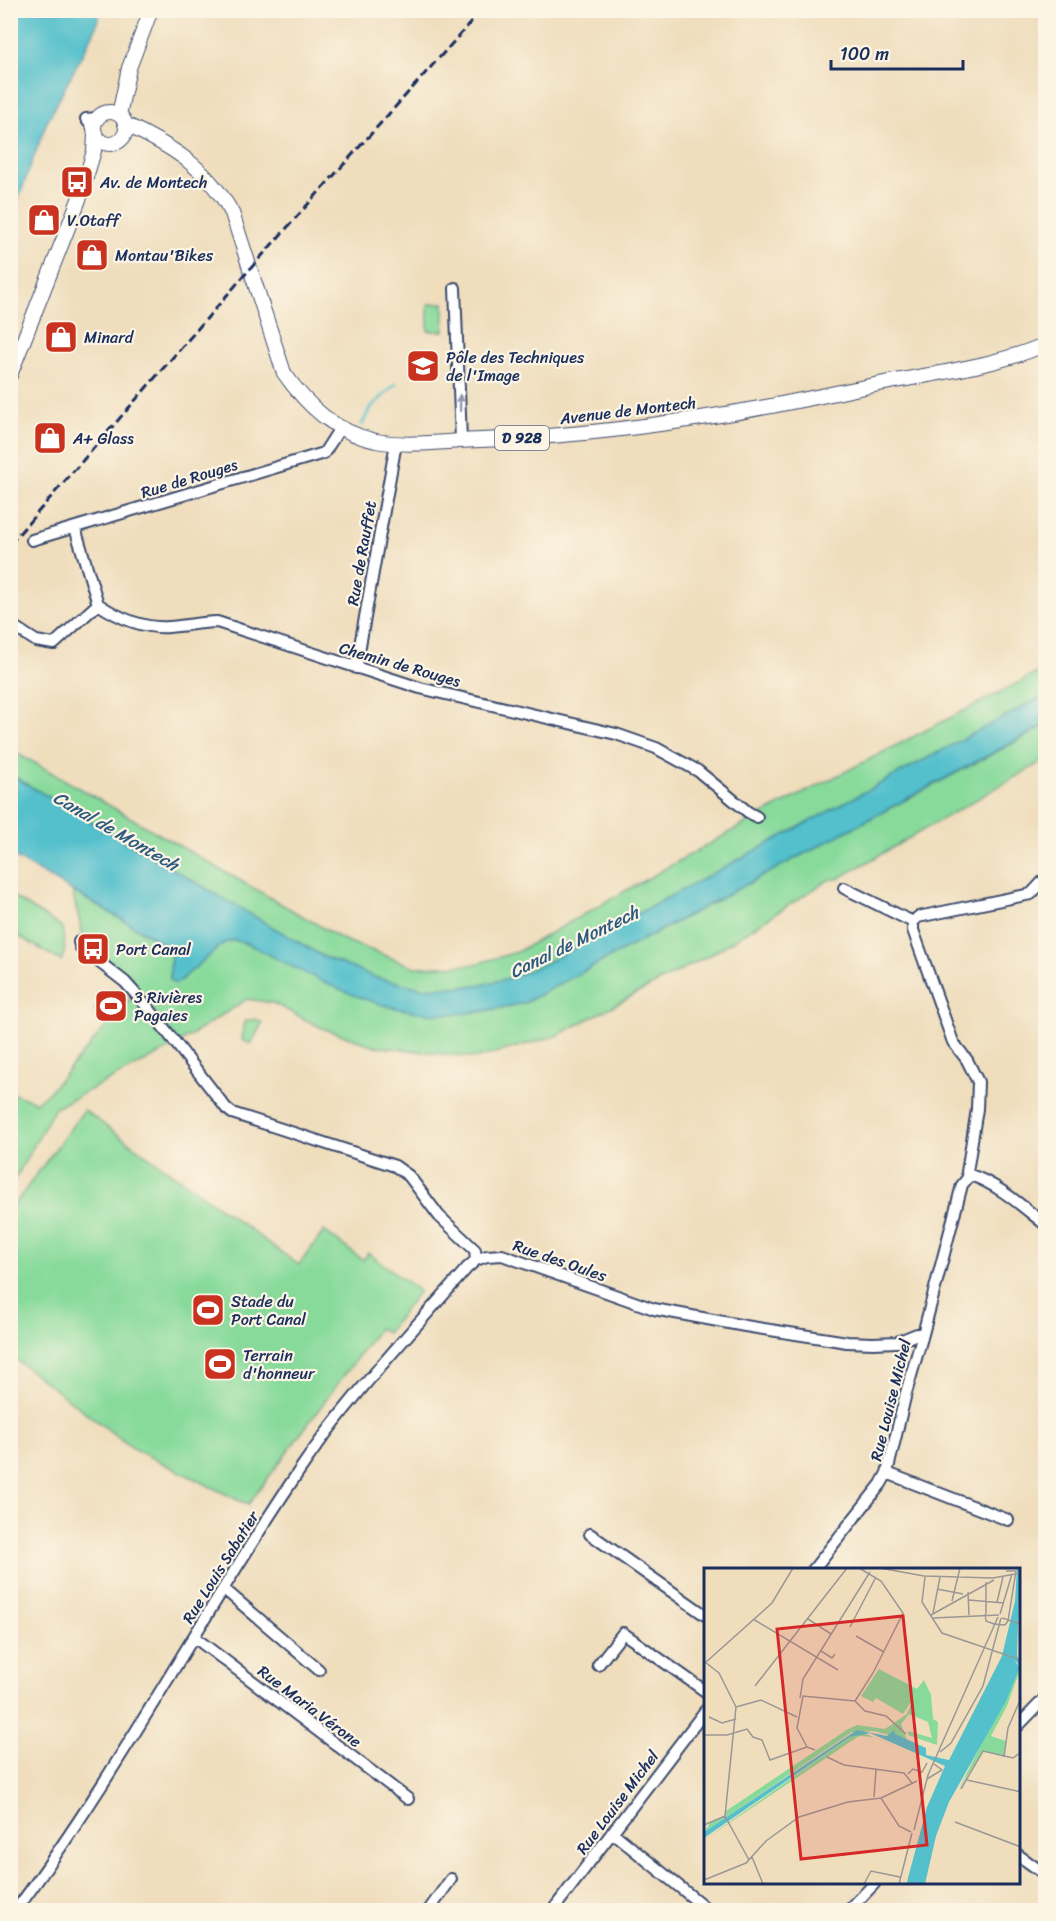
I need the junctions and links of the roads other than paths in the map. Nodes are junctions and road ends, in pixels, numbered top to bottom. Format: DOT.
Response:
graph roads {
  1 [pos="151,10"];
  2 [pos="129,68"];
  3 [pos="122,119"];
  4 [pos="98,123"];
  5 [pos="115,142"];
  6 [pos="162,144"];
  7 [pos="80,197"];
  8 [pos="455,288"];
  9 [pos="1046,344"];
  10 [pos="10,375"];
  11 [pos="340,428"];
  12 [pos="461,440"];
  13 [pos="396,442"];
  14 [pos="75,528"];
  15 [pos="32,540"];
  16 [pos="98,604"];
  17 [pos="10,624"];
  18 [pos="356,668"];
  19 [pos="757,817"];
  20 [pos="1046,878"];
  21 [pos="844,888"];
  22 [pos="913,922"];
  23 [pos="79,942"];
  24 [pos="970,1175"];
  25 [pos="1046,1225"];
  26 [pos="476,1260"];
  27 [pos="923,1334"];
  28 [pos="887,1473"];
  29 [pos="1008,1520"];
  30 [pos="590,1534"];
  31 [pos="815,1568"];
  32 [pos="224,1589"];
  33 [pos="704,1614"];
  34 [pos="194,1636"];
  35 [pos="598,1665"];
  36 [pos="320,1670"];
  37 [pos="704,1690"];
  38 [pos="1046,1697"];
  39 [pos="704,1712"];
  40 [pos="1020,1724"];
  41 [pos="408,1799"];
  42 [pos="612,1832"];
  43 [pos="1020,1856"];
  44 [pos="1046,1875"];
  45 [pos="451,1879"];
  46 [pos="873,1885"];
  47 [pos="16,1911"];
  48 [pos="429,1911"];
  49 [pos="553,1911"];
  50 [pos="708,1911"];
  51 [pos="849,1911"];
  1 -- 2 [label="main road"];
  2 -- 3 [label="main road"];
  2 -- 4 [label="main road"];
  3 -- 4 [label="main road"];
  3 -- 5 [label="main road"];
  3 -- 6 [label="main road, Avenue de Montech"];
  4 -- 5 [label="main road"];
  4 -- 7 [label="main road"];
  5 -- 6 [label="main road, Avenue de Montech"];
  5 -- 7 [label="main road"];
  6 -- 11 [label="main road, Avenue de Montech / D 928"];
  7 -- 10 [label="main road"];
  12 -- 8 [label="street, one-way"];
  9 -- 12 [label="main road, Avenue de Montech / D 928"];
  11 -- 13 [label="main road, Avenue de Montech / D 928"];
  11 -- 14 [label="street, Rue de Rouges"];
  12 -- 13 [label="main road, Avenue de Montech / D 928"];
  13 -- 18 [label="street, Rue de Rauffet"];
  14 -- 15 [label="street, Rue de Rouges"];
  14 -- 16 [label="street"];
  16 -- 17 [label="street"];
  16 -- 18 [label="street, Chemin de Rouges"];
  18 -- 19 [label="street, Chemin de Rouges"];
  20 -- 22 [label="street"];
  21 -- 22 [label="street"];
  22 -- 24 [label="street"];
  23 -- 26 [label="street"];
  24 -- 25 [label="street"];
  24 -- 27 [label="street"];
  26 -- 27 [label="street, Rue des Oules"];
  26 -- 32 [label="street, Rue Louis Sabatier"];
  27 -- 28 [label="street, Rue Louise Michel"];
  28 -- 29 [label="street, Rue Louise Michel"];
  28 -- 31 [label="street, Rue Louise Michel"];
  30 -- 33 [label="street"];
  32 -- 34 [label="street, Rue Louis Sabatier"];
  32 -- 36 [label="street"];
  34 -- 41 [label="street, Rue Maria Vérone"];
  34 -- 47 [label="street, Rue Louis Sabatier"];
  35 -- 37 [label="street"];
  38 -- 40 [label="street"];
  39 -- 42 [label="street, Rue Louise Michel"];
  42 -- 49 [label="street, Rue Louise Michel"];
  42 -- 50 [label="street"];
  43 -- 44 [label="street"];
  45 -- 48 [label="street"];
  46 -- 51 [label="street"];
}
